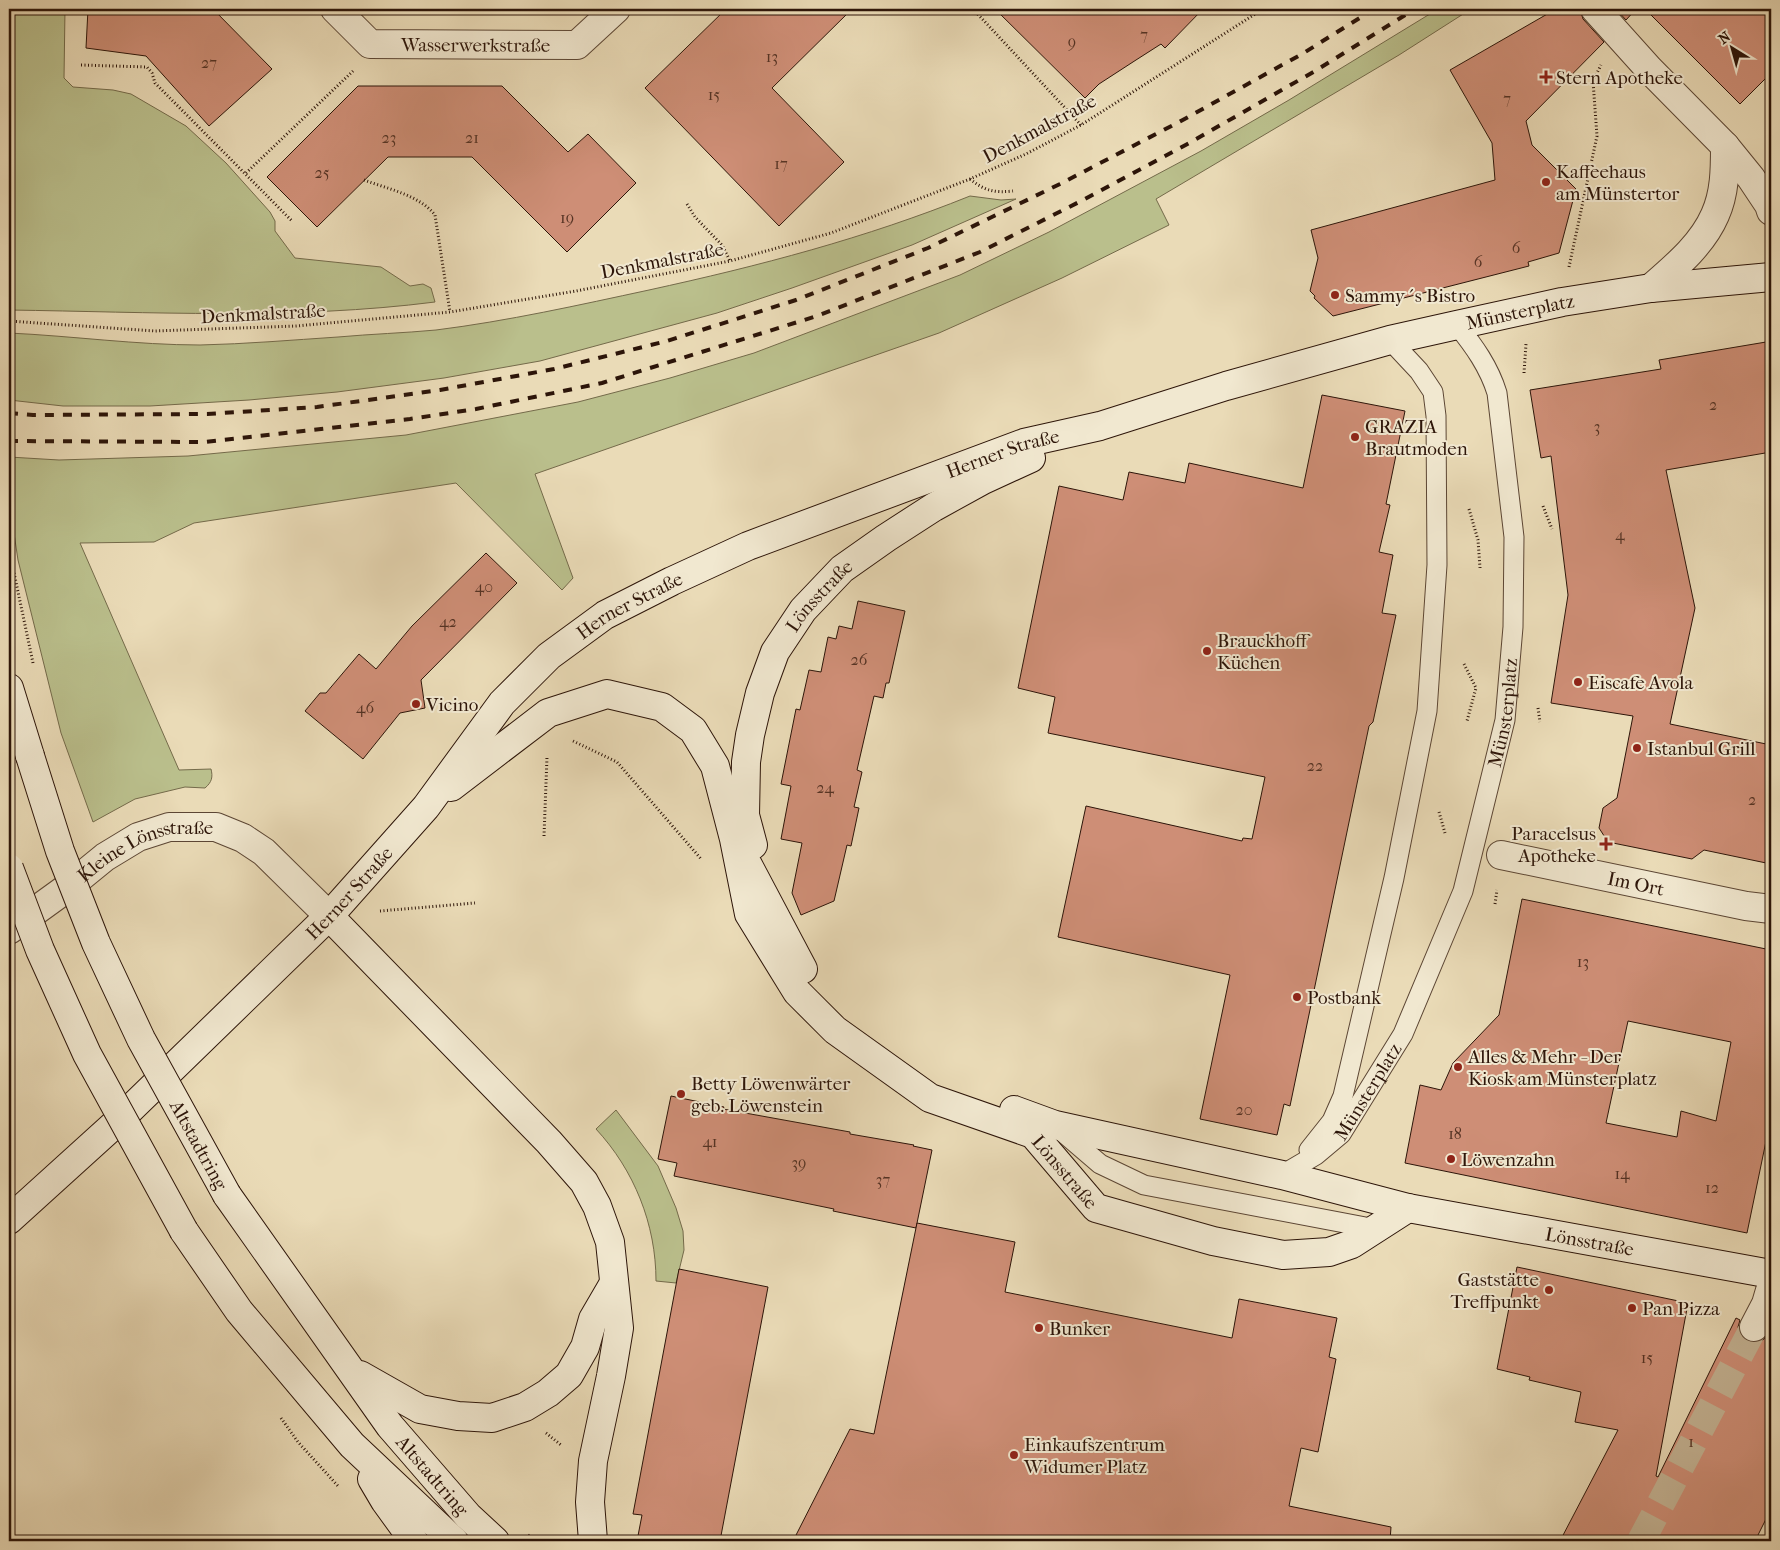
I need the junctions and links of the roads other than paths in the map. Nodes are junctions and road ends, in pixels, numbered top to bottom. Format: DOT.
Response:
graph roads {
  1 [pos="335,9"];
  2 [pos="616,9"];
  3 [pos="1595,9"];
  4 [pos="1725,146"];
  5 [pos="1771,211"];
  6 [pos="1771,277"];
  7 [pos="1651,288"];
  8 [pos="1458,325"];
  9 [pos="1390,340"];
  10 [pos="1100,426"];
  11 [pos="9,688"];
  12 [pos="426,807"];
  13 [pos="734,839"];
  14 [pos="1501,855"];
  15 [pos="9,868"];
  16 [pos="769,905"];
  17 [pos="1771,909"];
  18 [pos="330,916"];
  19 [pos="9,930"];
  20 [pos="772,951"];
  21 [pos="1055,1125"];
  22 [pos="1282,1175"];
  23 [pos="1408,1208"];
  24 [pos="9,1220"];
  25 [pos="1376,1229"];
  26 [pos="1771,1274"];
  27 [pos="614,1283"];
  28 [pos="1771,1287"];
  29 [pos="1754,1327"];
  30 [pos="351,1369"];
  31 [pos="352,1445"];
  32 [pos="414,1541"];
  33 [pos="454,1541"];
  34 [pos="495,1541"];
  35 [pos="593,1541"];
  1 -- 2 [label="street, Wasserwerkstraße"];
  3 -- 4 [label="street"];
  4 -- 5 [label="street"];
  4 -- 7 [label="street"];
  6 -- 7 [label="street, Münsterplatz"];
  7 -- 8 [label="street, Münsterplatz"];
  8 -- 9 [label="street, Herner Straße"];
  8 -- 22 [label="lane, Münsterplatz"];
  9 -- 10 [label="street, Herner Straße"];
  9 -- 22 [label="lane, Münsterplatz"];
  10 -- 12 [label="street, Herner Straße"];
  10 -- 16 [label="street, Lönsstraße"];
  11 -- 30 [label="street, Altstadtring, bridge"];
  12 -- 13 [label="street, Lönsstraße"];
  12 -- 18 [label="street, Herner Straße"];
  13 -- 16 [label="street, Lönsstraße"];
  13 -- 20 [label="street, Lönsstraße"];
  14 -- 17 [label="street, Im Ort"];
  15 -- 31 [label="street, Altstadtring, bridge"];
  16 -- 20 [label="street, Lönsstraße"];
  16 -- 21 [label="street, Lönsstraße"];
  18 -- 19 [label="street, Kleine Lönsstraße"];
  18 -- 24 [label="street, Herner Straße"];
  18 -- 27 [label="street, Kleine Lönsstraße"];
  20 -- 25 [label="street, Lönsstraße"];
  21 -- 22 [label="street, Lönsstraße"];
  21 -- 25 [label="lane"];
  22 -- 23 [label="street, Lönsstraße"];
  23 -- 25 [label="street, Lönsstraße"];
  23 -- 26 [label="street, Lönsstraße"];
  27 -- 30 [label="street"];
  27 -- 35 [label="street, Kleine Lönsstraße"];
  28 -- 29 [label="street"];
  30 -- 34 [label="street, Altstadtring"];
  31 -- 32 [label="street"];
  31 -- 33 [label="street, Altstadtring"];
}
